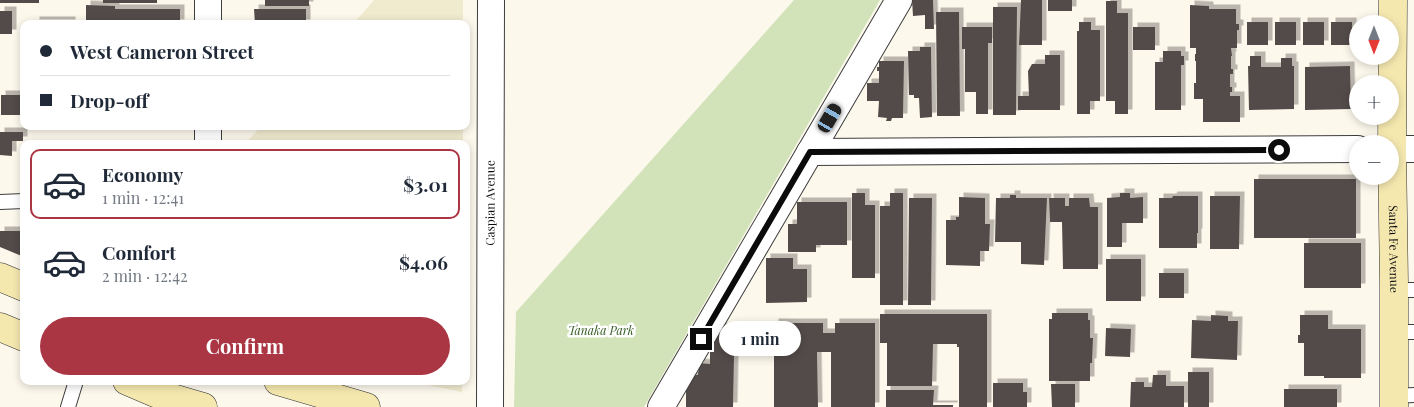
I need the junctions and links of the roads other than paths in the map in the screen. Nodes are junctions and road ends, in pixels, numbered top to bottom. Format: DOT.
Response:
graph roads {
  1 [pos="208,0"];
  2 [pos="491,0"];
  3 [pos="899,0"];
  4 [pos="1393,0"];
  5 [pos="208,20"];
  6 [pos="1398,135"];
  7 [pos="1349,149"];
  8 [pos="1399,149"];
  9 [pos="810,152"];
  10 [pos="0,202"];
  11 [pos="20,202"];
  12 [pos="0,277"];
  13 [pos="20,285"];
  14 [pos="1404,290"];
  15 [pos="0,327"];
  16 [pos="1404,332"];
  17 [pos="20,335"];
  18 [pos="75,385"];
  19 [pos="136,385"];
  20 [pos="292,385"];
  21 [pos="1401,399"];
  22 [pos="68,407"];
  23 [pos="203,407"];
  24 [pos="366,407"];
  25 [pos="490,407"];
  26 [pos="661,407"];
  1 -- 5 [label="street"];
  2 -- 25 [label="street, Caspian Avenue"];
  3 -- 9 [label="street"];
  4 -- 6 [label="main road, Santa Fe Avenue"];
  7 -- 9 [label="street"];
  8 -- 14 [label="main road, Santa Fe Avenue"];
  9 -- 26 [label="street"];
  10 -- 11 [label="lane"];
  12 -- 13 [label="main road"];
  14 -- 16 [label="main road, Santa Fe Avenue"];
  15 -- 17 [label="main road"];
  16 -- 21 [label="main road, Santa Fe Avenue"];
  18 -- 22 [label="lane"];
  19 -- 23 [label="main road"];
  20 -- 24 [label="main road"];
}
